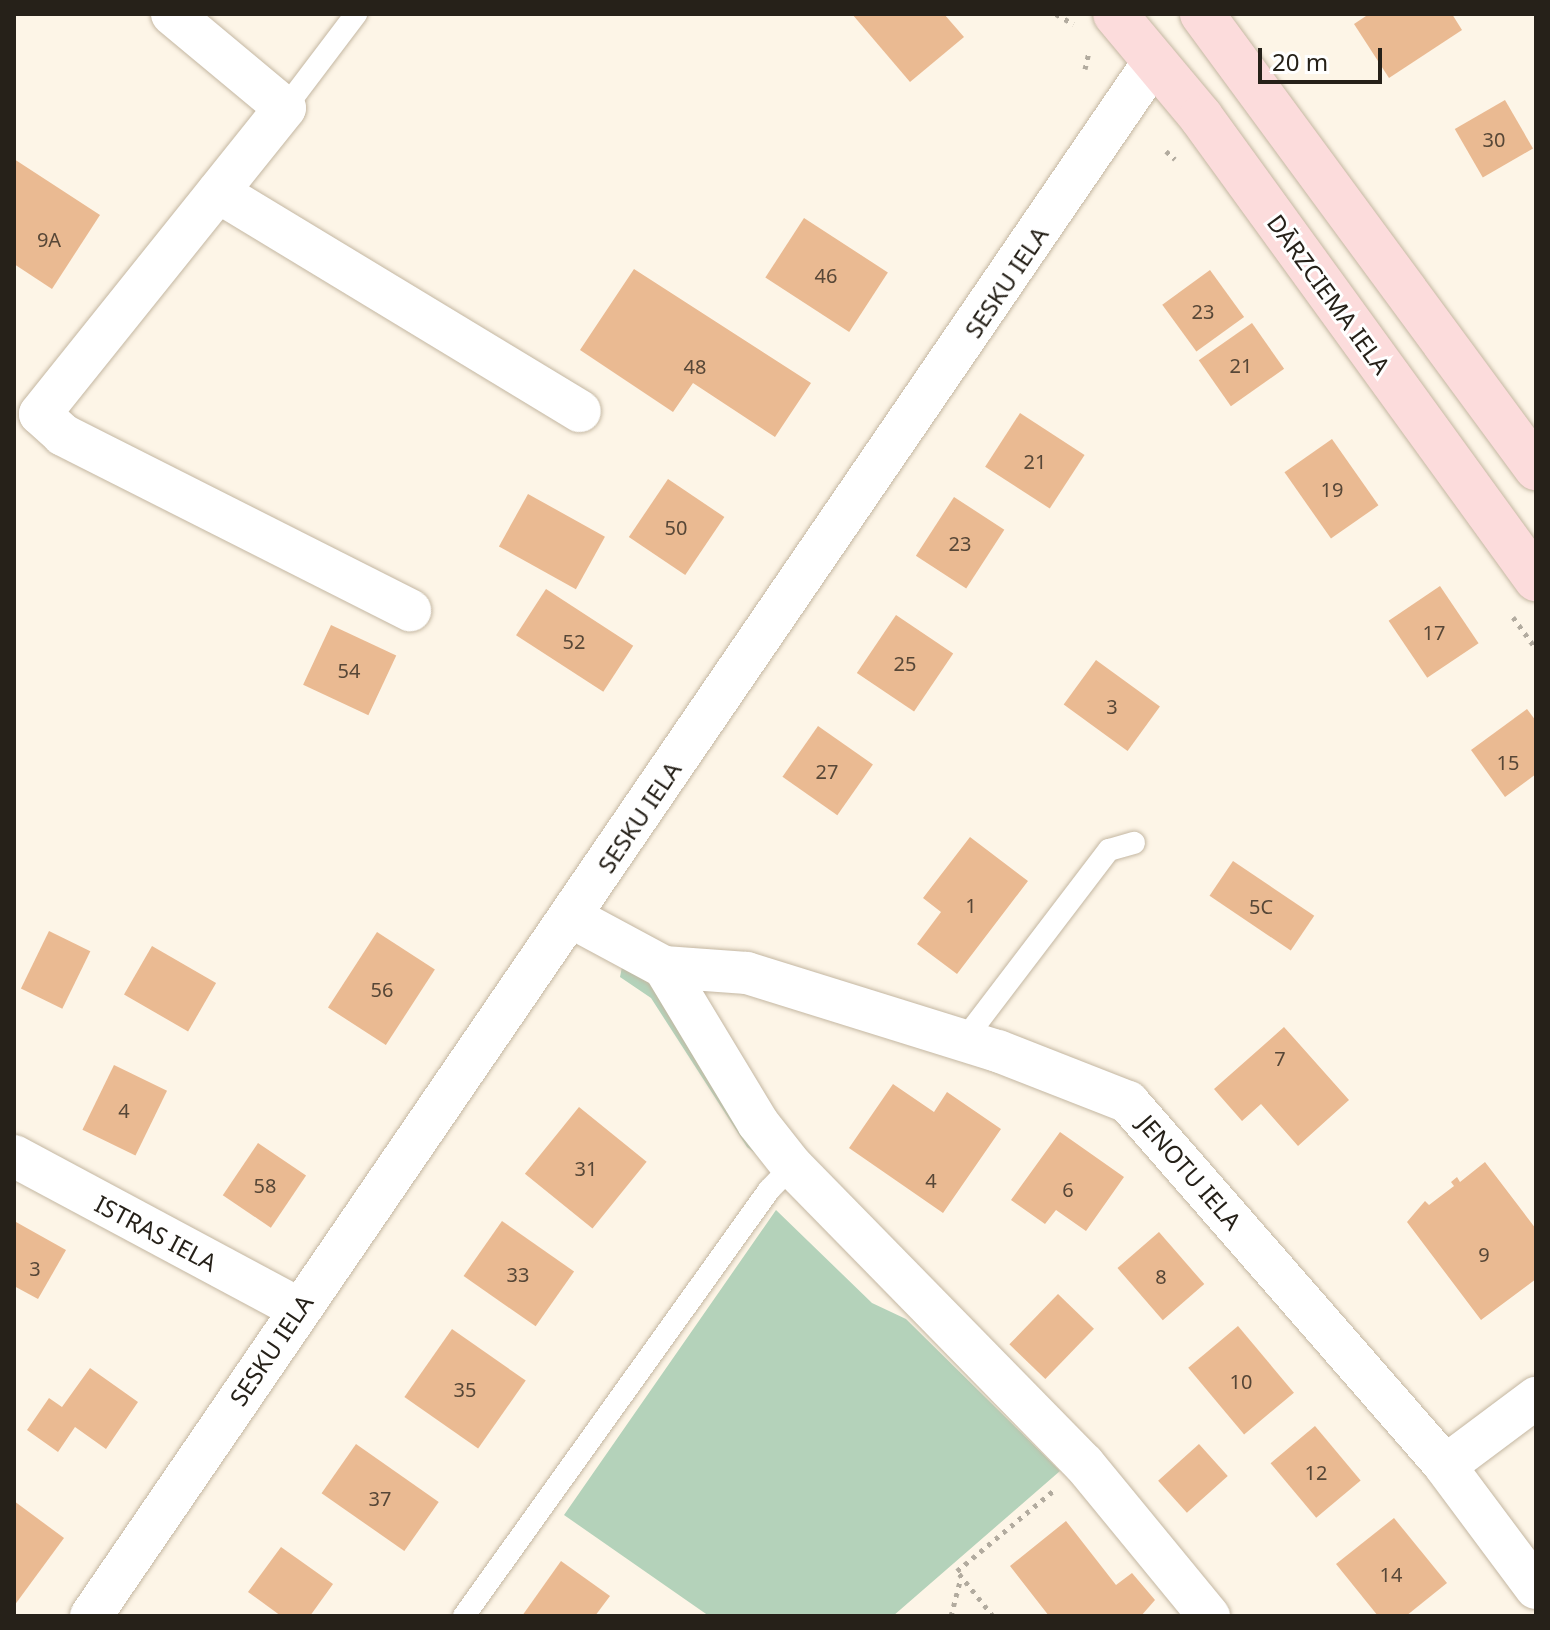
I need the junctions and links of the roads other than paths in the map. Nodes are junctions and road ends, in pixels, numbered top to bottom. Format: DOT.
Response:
graph roads {
  1 [pos="172,14"];
  2 [pos="356,14"];
  3 [pos="1183,14"];
  4 [pos="1202,14"];
  5 [pos="1096,20"];
  6 [pos="1154,61"];
  7 [pos="285,108"];
  8 [pos="218,192"];
  9 [pos="580,411"];
  10 [pos="1536,468"];
  11 [pos="1536,579"];
  12 [pos="410,610"];
  13 [pos="1134,843"];
  14 [pos="571,917"];
  15 [pos="664,967"];
  16 [pos="964,1040"];
  17 [pos="14,1156"];
  18 [pos="792,1166"];
  19 [pos="299,1309"];
  20 [pos="1536,1398"];
  21 [pos="1445,1466"];
  22 [pos="1536,1588"];
  23 [pos="91,1616"];
  24 [pos="464,1616"];
  25 [pos="1209,1616"];
  1 -- 7 [label="street"];
  2 -- 7 [label="lane"];
  3 -- 6 [label="main road, SESKU IELA"];
  4 -- 10 [label="main road"];
  5 -- 6 [label="main road, DĀRZCIEMA IELA"];
  6 -- 11 [label="main road, DĀRZCIEMA IELA"];
  6 -- 14 [label="street, SESKU IELA"];
  7 -- 8 [label="street"];
  8 -- 9 [label="street"];
  8 -- 12 [label="street"];
  13 -- 16 [label="lane"];
  14 -- 15 [label="street, JENOTU IELA"];
  14 -- 19 [label="street, SESKU IELA"];
  15 -- 16 [label="street, JENOTU IELA"];
  15 -- 18 [label="street"];
  16 -- 21 [label="street, JENOTU IELA"];
  17 -- 19 [label="street, ISTRAS IELA"];
  18 -- 24 [label="lane"];
  18 -- 25 [label="street"];
  19 -- 23 [label="street, SESKU IELA"];
  20 -- 21 [label="street"];
  21 -- 22 [label="street, JENOTU IELA"];
}
